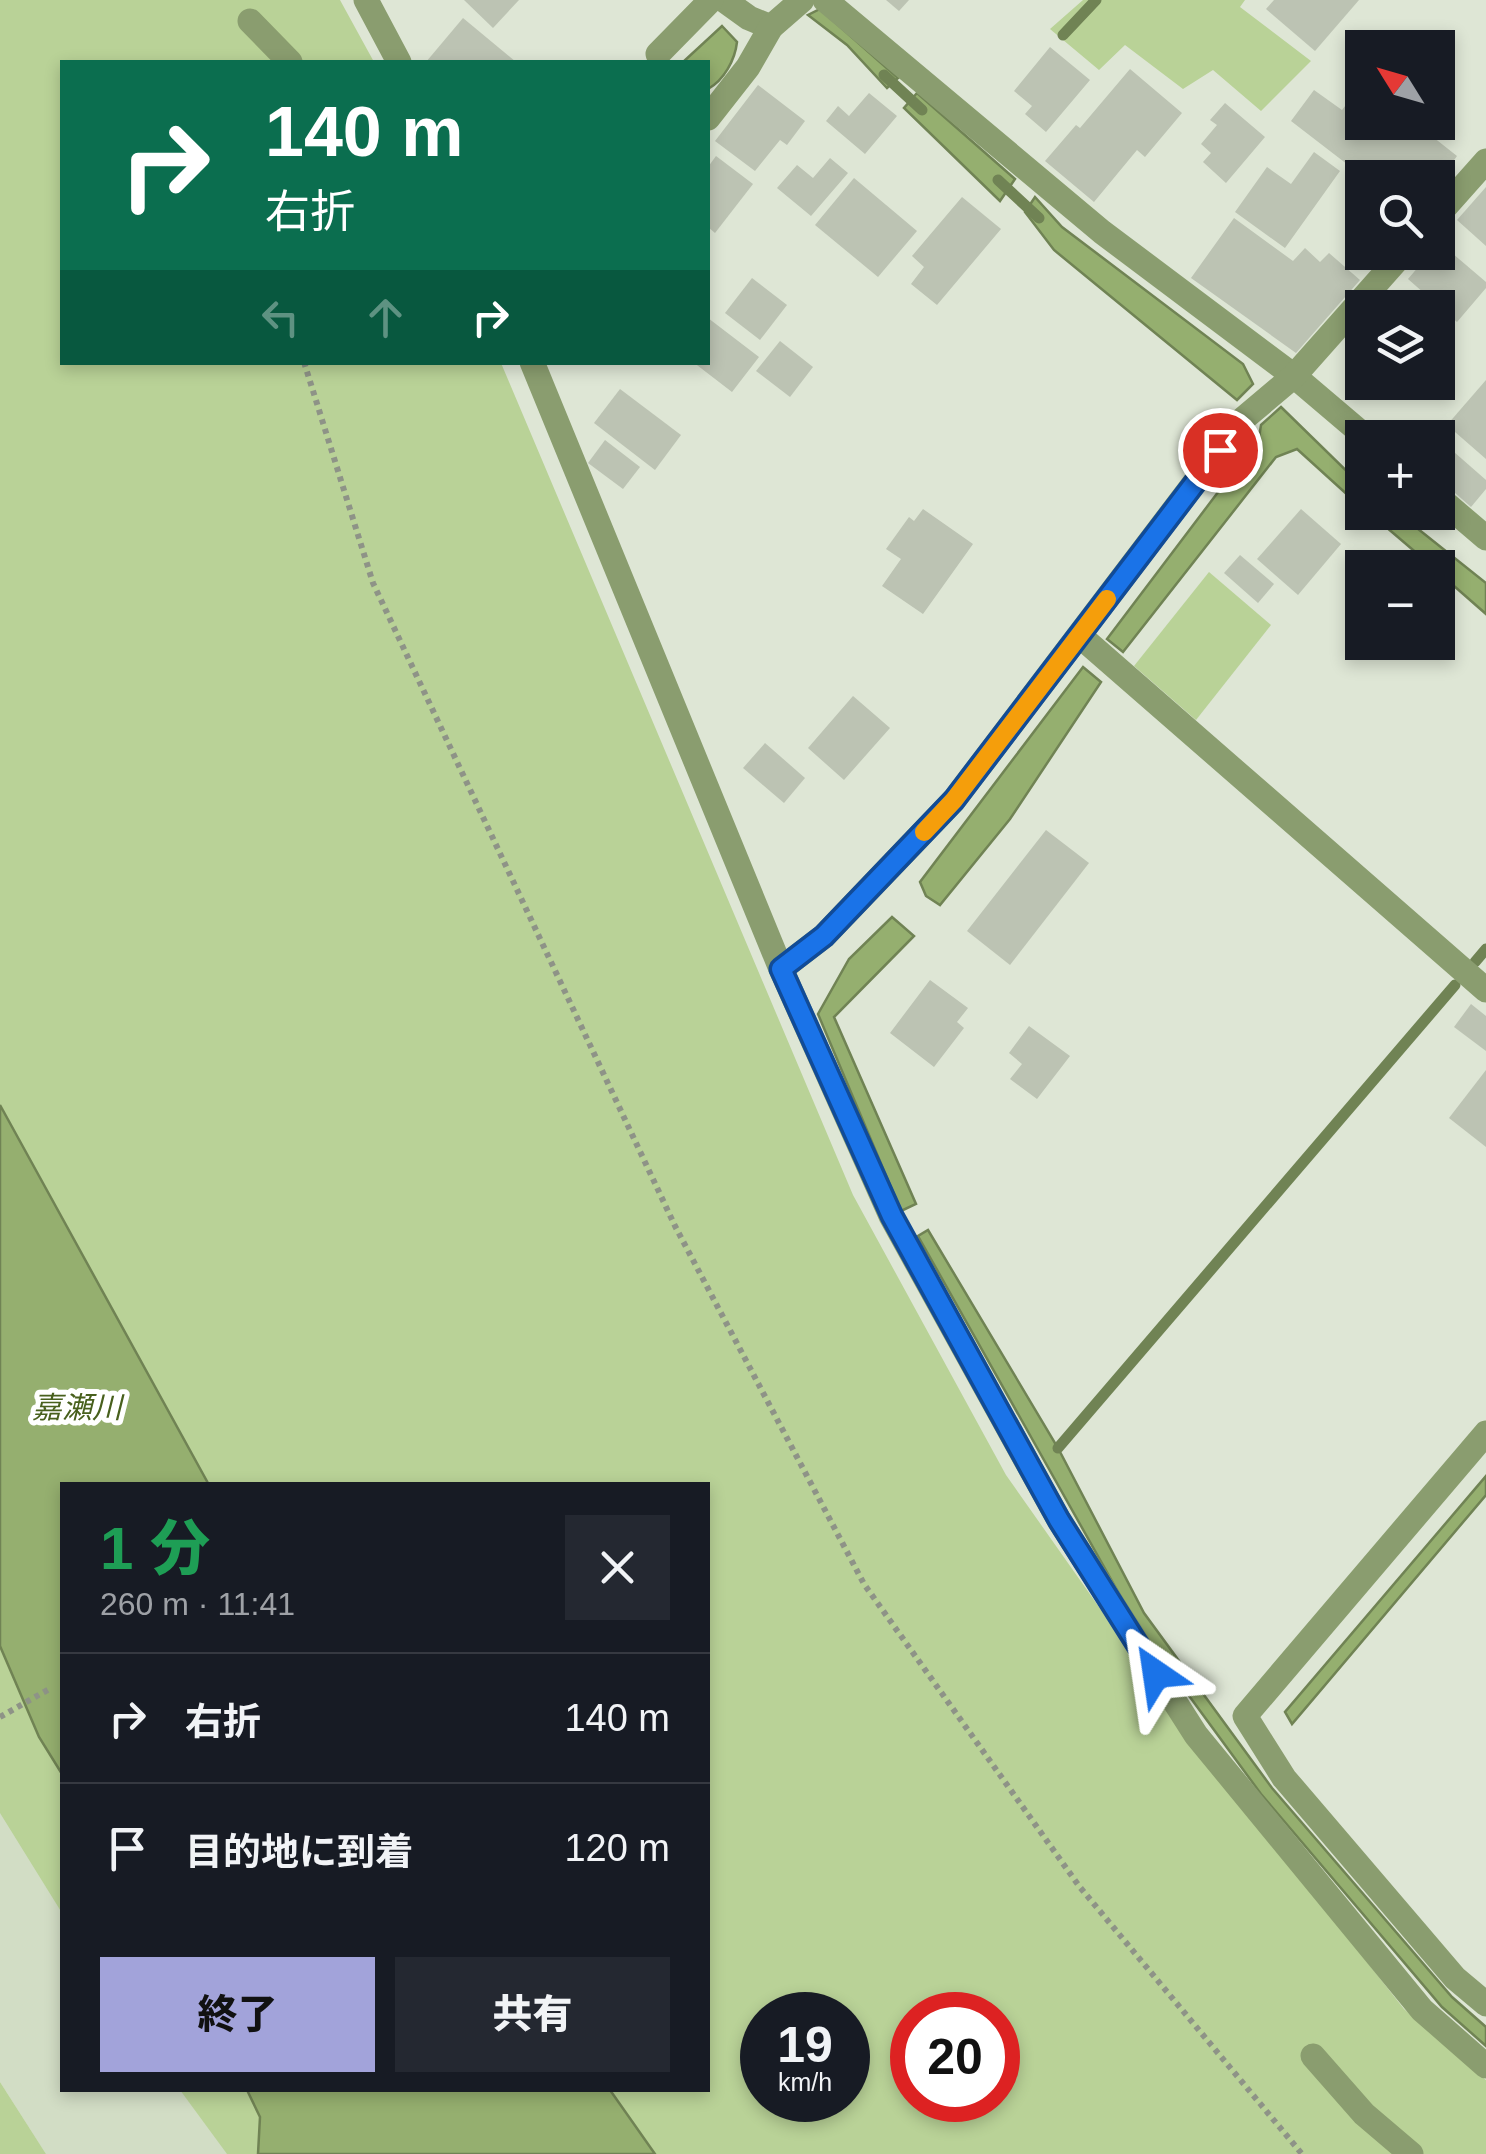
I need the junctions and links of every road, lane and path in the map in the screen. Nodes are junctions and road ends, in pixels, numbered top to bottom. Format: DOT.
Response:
graph roads {
  1 [pos="366,0"];
  2 [pos="711,0"];
  3 [pos="724,0"];
  4 [pos="825,0"];
  5 [pos="786,14"];
  6 [pos="250,22"];
  7 [pos="658,54"];
  8 [pos="288,60"];
  9 [pos="398,60"];
  10 [pos="710,115"];
  11 [pos="1486,161"];
  12 [pos="1455,196"];
  13 [pos="1388,270"];
  14 [pos="305,365"];
  15 [pos="533,365"];
  16 [pos="1294,376"];
  17 [pos="1346,420"];
  18 [pos="1455,512"];
  19 [pos="1486,538"];
  20 [pos="1080,636"];
  21 [pos="781,969"];
  22 [pos="1486,990"];
  23 [pos="1486,1434"];
  24 [pos="51,1688"];
  25 [pos="0,1717"];
  26 [pos="1486,2004"];
  27 [pos="1313,2056"];
  28 [pos="1486,2066"];
  29 [pos="1302,2154"];
  30 [pos="1411,2154"];
  1 -- 9 [label="street"];
  2 -- 7 [label="street"];
  3 -- 5 [label="street"];
  4 -- 16 [label="street"];
  5 -- 10 [label="street"];
  6 -- 8 [label="street"];
  11 -- 12 [label="street"];
  13 -- 16 [label="street"];
  14 -- 29 [label="path"];
  15 -- 21 [label="street"];
  16 -- 17 [label="street"];
  16 -- 20 [label="street"];
  18 -- 19 [label="street"];
  20 -- 21 [label="street"];
  20 -- 22 [label="street"];
  21 -- 28 [label="street"];
  23 -- 26 [label="street"];
  24 -- 25 [label="path"];
  27 -- 30 [label="street"];
}
